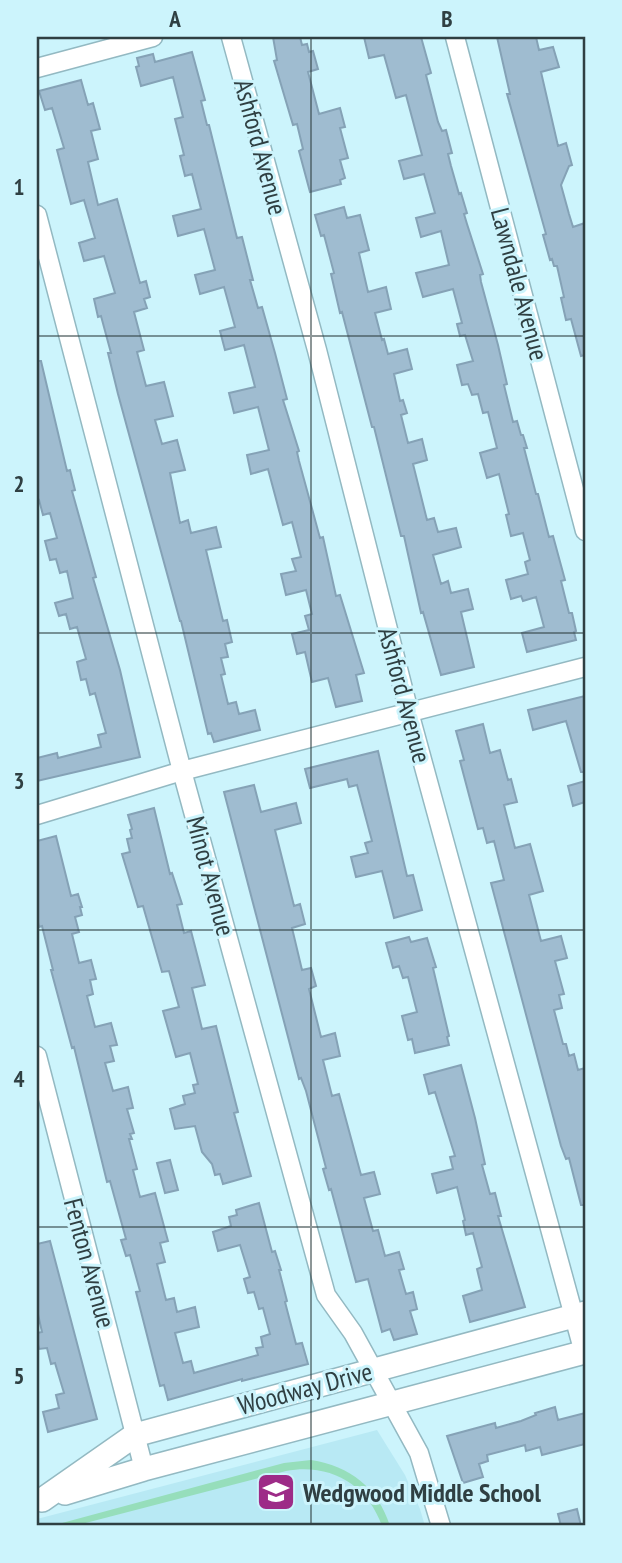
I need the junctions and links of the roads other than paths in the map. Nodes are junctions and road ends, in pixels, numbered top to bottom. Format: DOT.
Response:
graph roads {
  1 [pos="153,37"];
  2 [pos="231,37"];
  3 [pos="455,37"];
  4 [pos="37,68"];
  5 [pos="37,215"];
  6 [pos="585,531"];
  7 [pos="585,667"];
  8 [pos="409,712"];
  9 [pos="182,771"];
  10 [pos="37,815"];
  11 [pos="37,1056"];
  12 [pos="579,1315"];
  13 [pos="584,1353"];
  14 [pos="374,1369"];
  15 [pos="393,1403"];
  16 [pos="135,1435"];
  17 [pos="144,1469"];
  18 [pos="39,1500"];
  19 [pos="440,1521"];
  1 -- 4 [label="street"];
  2 -- 8 [label="street, Ashford Avenue"];
  3 -- 6 [label="street, Lawndale Avenue"];
  5 -- 9 [label="street, Minot Avenue"];
  7 -- 8 [label="street"];
  8 -- 9 [label="street"];
  8 -- 12 [label="street, Ashford Avenue"];
  9 -- 10 [label="street"];
  9 -- 14 [label="street, Minot Avenue"];
  11 -- 16 [label="street, Fenton Avenue"];
  12 -- 13 [label="street, Ashford Avenue"];
  12 -- 14 [label="street, Woodway Drive"];
  13 -- 15 [label="street, Woodway Drive"];
  14 -- 15 [label="street, Minot Avenue"];
  14 -- 16 [label="street, Woodway Drive"];
  15 -- 17 [label="street, Woodway Drive"];
  15 -- 19 [label="street, Minot Avenue"];
  16 -- 17 [label="street, Fenton Avenue"];
  16 -- 18 [label="street, Woodway Drive"];
  17 -- 18 [label="street, Woodway Drive"];
}
